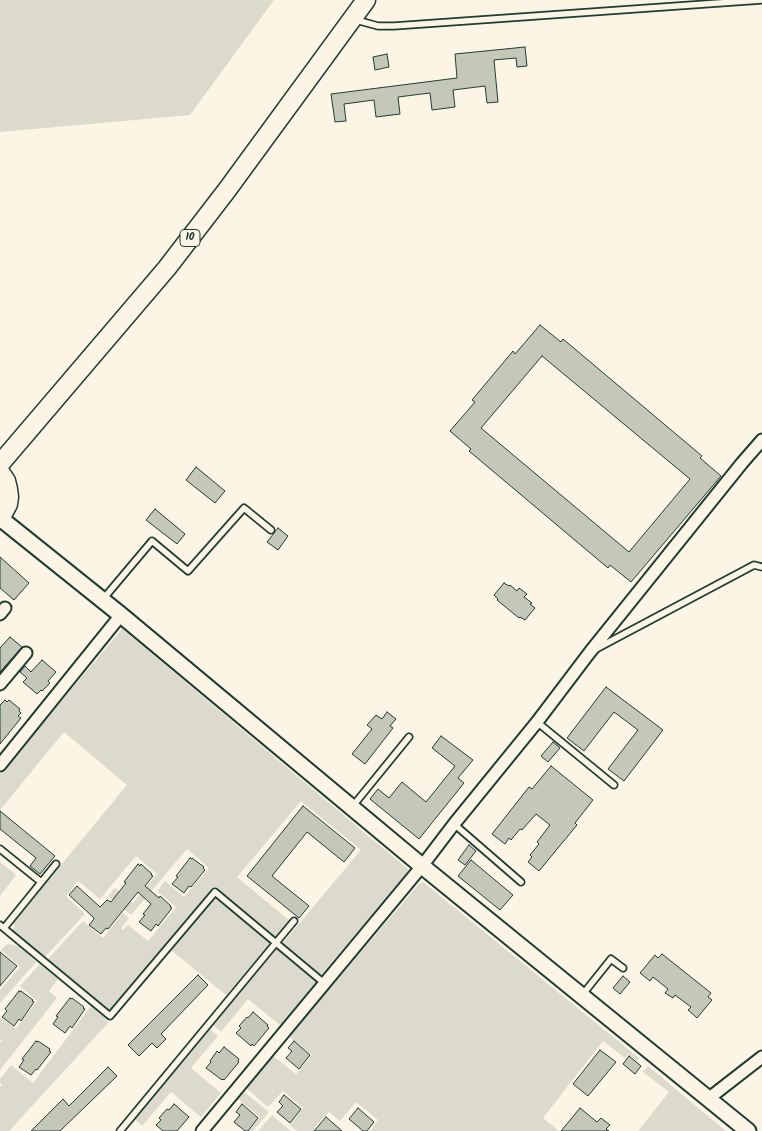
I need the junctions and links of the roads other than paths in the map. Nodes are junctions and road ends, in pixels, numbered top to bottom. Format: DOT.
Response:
graph roads {
  1 [pos="366,0"];
  2 [pos="762,0"];
  3 [pos="352,18"];
  4 [pos="762,440"];
  5 [pos="0,464"];
  6 [pos="0,472"];
  7 [pos="0,518"];
  8 [pos="271,530"];
  9 [pos="762,567"];
  10 [pos="102,600"];
  11 [pos="121,615"];
  12 [pos="590,652"];
  13 [pos="26,653"];
  14 [pos="0,684"];
  15 [pos="537,722"];
  16 [pos="409,737"];
  17 [pos="5,752"];
  18 [pos="0,765"];
  19 [pos="614,786"];
  20 [pos="352,807"];
  21 [pos="454,824"];
  22 [pos="0,848"];
  23 [pos="56,864"];
  24 [pos="422,866"];
  25 [pos="41,882"];
  26 [pos="521,882"];
  27 [pos="294,921"];
  28 [pos="2,926"];
  29 [pos="276,943"];
  30 [pos="623,968"];
  31 [pos="324,983"];
  32 [pos="582,996"];
  33 [pos="762,1057"];
  34 [pos="708,1099"];
  35 [pos="120,1131"];
  36 [pos="202,1131"];
  37 [pos="748,1131"];
  1 -- 3 [label="main road, 10"];
  2 -- 3 [label="lane"];
  3 -- 5 [label="main road, 10"];
  4 -- 12 [label="street"];
  6 -- 7 [label="main road"];
  7 -- 10 [label="street"];
  8 -- 10 [label="lane"];
  9 -- 12 [label="lane"];
  10 -- 11 [label="street"];
  11 -- 17 [label="street"];
  11 -- 20 [label="street"];
  12 -- 15 [label="street"];
  13 -- 14 [label="street"];
  15 -- 19 [label="lane"];
  15 -- 21 [label="street"];
  16 -- 20 [label="lane"];
  17 -- 18 [label="street"];
  20 -- 24 [label="street"];
  21 -- 24 [label="street"];
  21 -- 26 [label="lane"];
  22 -- 25 [label="lane"];
  23 -- 25 [label="lane"];
  24 -- 31 [label="street"];
  24 -- 32 [label="street"];
  25 -- 28 [label="lane"];
  27 -- 29 [label="lane"];
  28 -- 29 [label="lane"];
  29 -- 31 [label="lane"];
  29 -- 35 [label="lane"];
  30 -- 32 [label="lane"];
  31 -- 36 [label="street"];
  32 -- 34 [label="street"];
  33 -- 34 [label="street"];
  34 -- 37 [label="street"];
}
